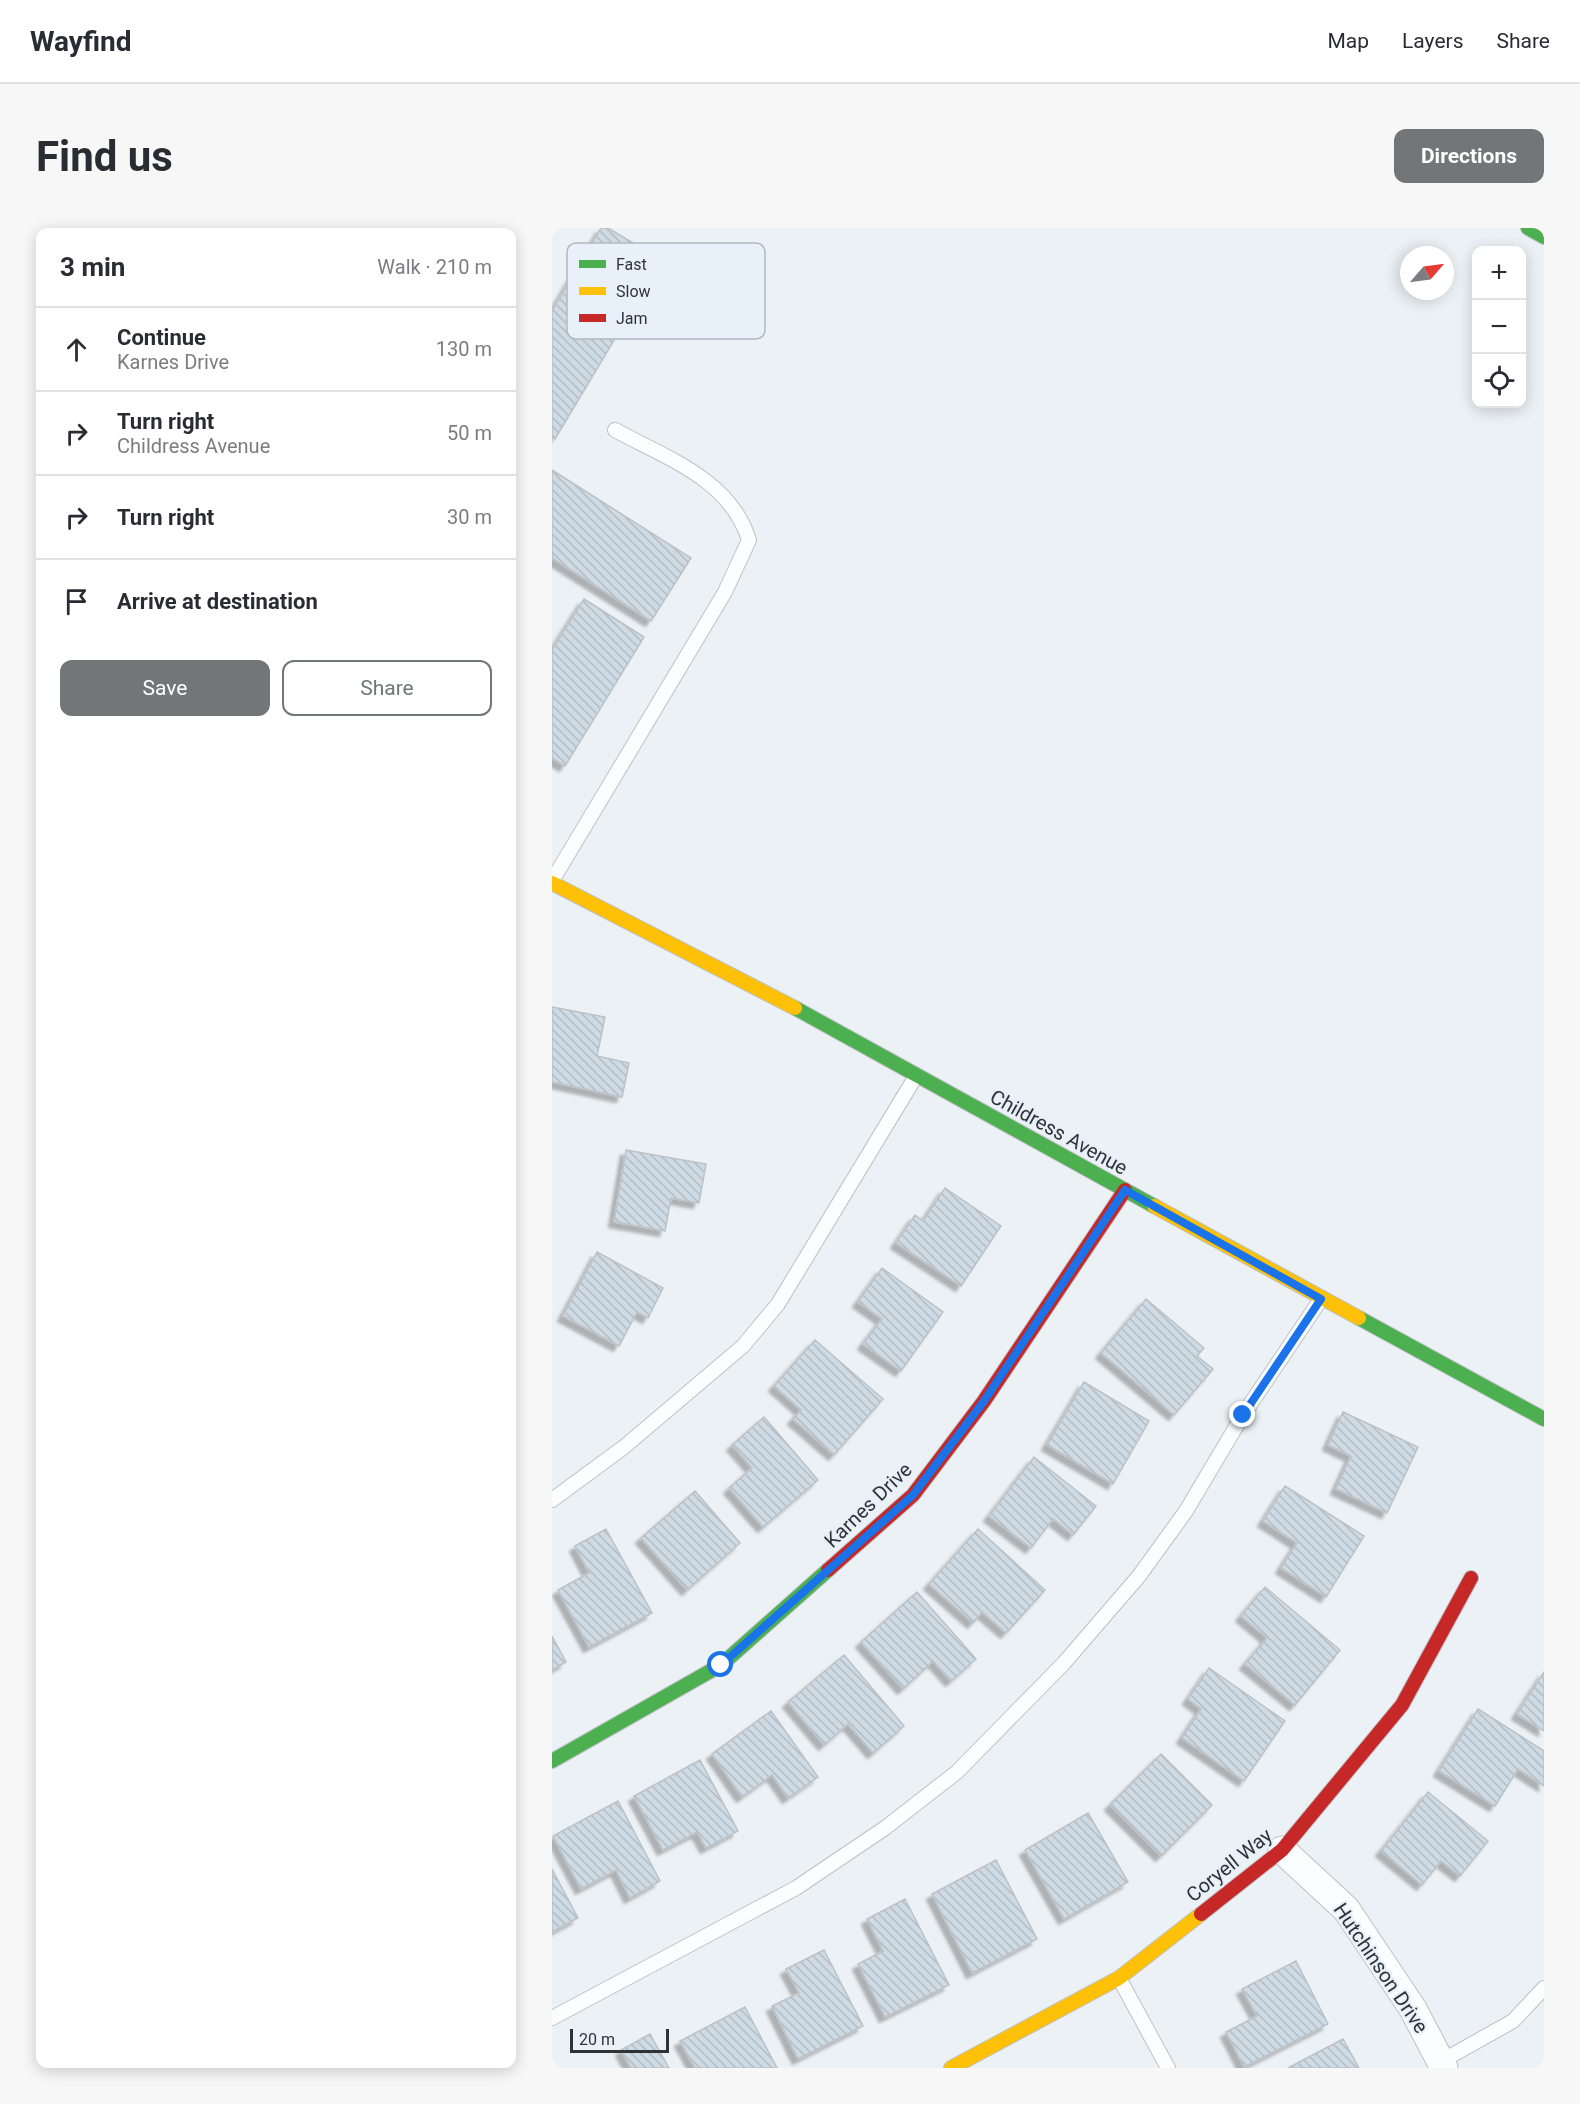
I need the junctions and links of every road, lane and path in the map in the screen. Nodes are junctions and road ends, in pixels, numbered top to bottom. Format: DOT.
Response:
graph roads {
  1 [pos="1528,228"];
  2 [pos="1544,237"];
  3 [pos="615,430"];
  4 [pos="552,882"];
  5 [pos="916,1076"];
  6 [pos="1125,1190"];
  7 [pos="1321,1299"];
  8 [pos="1544,1419"];
  9 [pos="552,1500"];
  10 [pos="1471,1578"];
  11 [pos="552,1761"];
  12 [pos="1282,1851"];
  13 [pos="1119,1978"];
  14 [pos="1544,1988"];
  15 [pos="552,2018"];
  16 [pos="1442,2065"];
  17 [pos="951,2068"];
  18 [pos="1168,2068"];
  1 -- 2 [label="street"];
  3 -- 4 [label="lane"];
  4 -- 5 [label="street, Childress Avenue"];
  5 -- 6 [label="street, Childress Avenue"];
  5 -- 9 [label="lane"];
  6 -- 7 [label="street, Childress Avenue"];
  6 -- 11 [label="street, Karnes Drive"];
  7 -- 8 [label="street, Childress Avenue"];
  7 -- 15 [label="lane"];
  10 -- 12 [label="street, Coryell Way"];
  12 -- 13 [label="street, Coryell Way"];
  12 -- 16 [label="street, Hutchinson Drive"];
  13 -- 17 [label="street, Coryell Way"];
  13 -- 18 [label="lane"];
  14 -- 16 [label="lane"];
}
